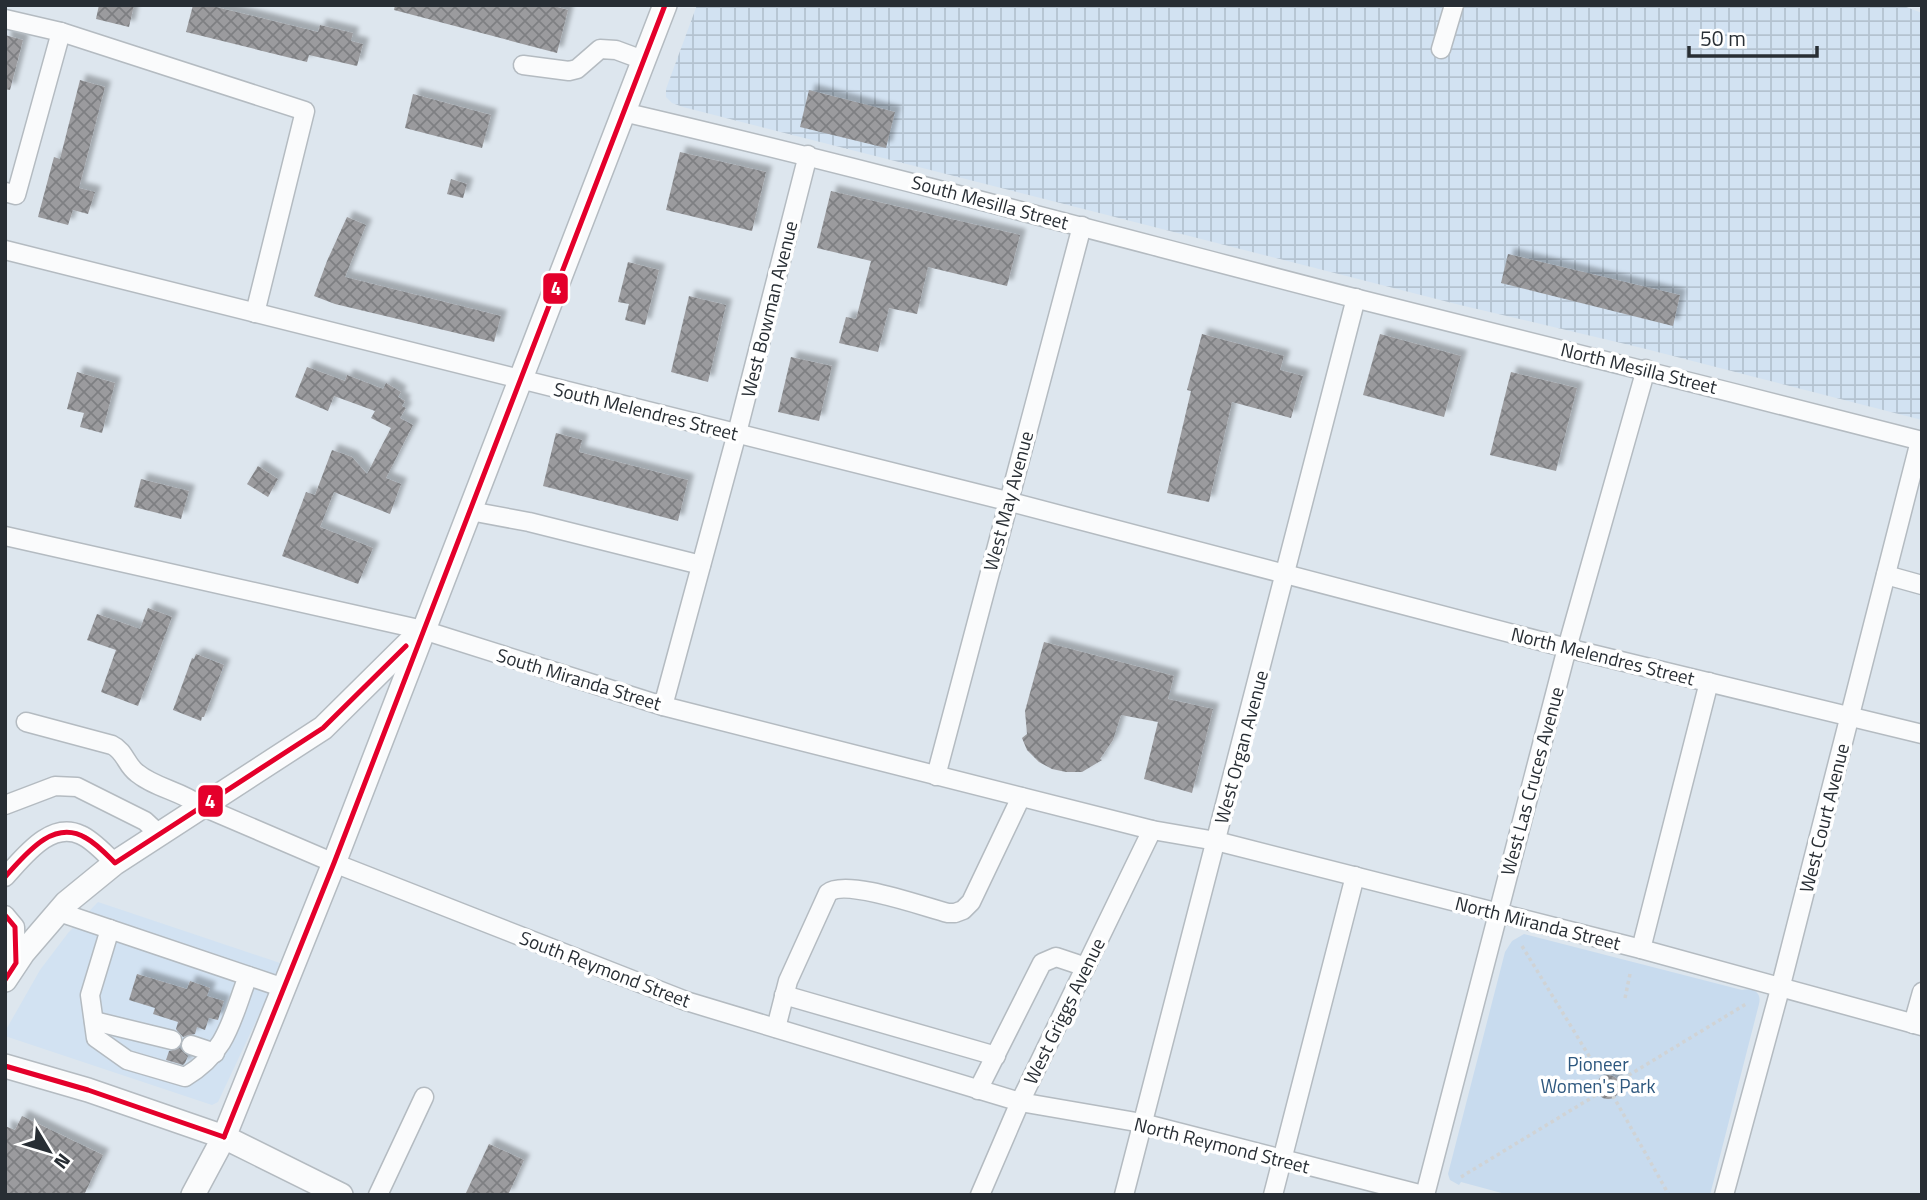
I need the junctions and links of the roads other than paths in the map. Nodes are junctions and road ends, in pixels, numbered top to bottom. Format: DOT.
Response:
graph roads {
  1 [pos="665,5"];
  2 [pos="1454,5"];
  3 [pos="5,19"];
  4 [pos="61,32"];
  5 [pos="1441,49"];
  6 [pos="643,60"];
  7 [pos="523,65"];
  8 [pos="623,112"];
  9 [pos="808,155"];
  10 [pos="5,192"];
  11 [pos="1082,226"];
  12 [pos="5,250"];
  13 [pos="1356,298"];
  14 [pos="255,313"];
  15 [pos="1646,369"];
  16 [pos="521,381"];
  17 [pos="737,433"];
  18 [pos="1921,441"];
  19 [pos="1007,501"];
  20 [pos="470,510"];
  21 [pos="5,536"];
  22 [pos="701,565"];
  23 [pos="1286,574"];
  24 [pos="1886,575"];
  25 [pos="1922,585"];
  26 [pos="423,630"];
  27 [pos="1567,648"];
  28 [pos="1709,682"];
  29 [pos="663,706"];
  30 [pos="1850,715"];
  31 [pos="26,722"];
  32 [pos="1922,734"];
  33 [pos="936,776"];
  34 [pos="1021,797"];
  35 [pos="5,805"];
  36 [pos="201,806"];
  37 [pos="1152,830"];
  38 [pos="159,834"];
  39 [pos="1216,841"];
  40 [pos="115,863"];
  41 [pos="334,863"];
  42 [pos="1354,876"];
  43 [pos="5,877"];
  44 [pos="59,912"];
  45 [pos="1498,913"];
  46 [pos="5,915"];
  47 [pos="110,929"];
  48 [pos="1642,949"];
  49 [pos="1086,967"];
  50 [pos="11,972"];
  51 [pos="248,976"];
  52 [pos="284,988"];
  53 [pos="1780,989"];
  54 [pos="1922,992"];
  55 [pos="785,995"];
  56 [pos="93,1021"];
  57 [pos="1918,1025"];
  58 [pos="776,1028"];
  59 [pos="172,1040"];
  60 [pos="191,1045"];
  61 [pos="215,1052"];
  62 [pos="996,1056"];
  63 [pos="5,1066"];
  64 [pos="978,1090"];
  65 [pos="424,1097"];
  66 [pos="1020,1102"];
  67 [pos="1142,1123"];
  68 [pos="224,1137"];
  69 [pos="1283,1159"];
  70 [pos="193,1195"];
  71 [pos="341,1195"];
  72 [pos="378,1195"];
  73 [pos="980,1195"];
  74 [pos="1124,1195"];
  75 [pos="1273,1195"];
  76 [pos="1424,1195"];
  77 [pos="1724,1195"];
  1 -- 6 [label="main road"];
  2 -- 5 [label="street"];
  3 -- 4 [label="street"];
  4 -- 10 [label="street"];
  4 -- 14 [label="street"];
  6 -- 7 [label="street"];
  6 -- 8 [label="main road"];
  8 -- 9 [label="street, South Mesilla Street"];
  8 -- 16 [label="main road"];
  9 -- 11 [label="street, South Mesilla Street"];
  9 -- 17 [label="street, West Bowman Avenue"];
  11 -- 13 [label="street, South Mesilla Street"];
  11 -- 19 [label="street, West May Avenue"];
  12 -- 14 [label="street, South Melendres Street"];
  13 -- 15 [label="street, North Mesilla Street"];
  13 -- 23 [label="street, West Organ Avenue"];
  14 -- 16 [label="street, South Melendres Street"];
  15 -- 18 [label="street, North Mesilla Street"];
  15 -- 27 [label="street, West Las Cruces Avenue"];
  16 -- 17 [label="street, South Melendres Street"];
  16 -- 20 [label="main road"];
  17 -- 19 [label="street, South Melendres Street"];
  17 -- 22 [label="street, West Bowman Avenue"];
  18 -- 24 [label="street, West Court Avenue"];
  19 -- 23 [label="street, South Melendres Street"];
  19 -- 33 [label="street, West May Avenue"];
  20 -- 22 [label="street"];
  20 -- 26 [label="main road"];
  21 -- 26 [label="street, South Miranda Street"];
  22 -- 29 [label="street, West Bowman Avenue"];
  23 -- 27 [label="street, North Melendres Street"];
  23 -- 39 [label="street, West Organ Avenue"];
  24 -- 25 [label="street"];
  24 -- 30 [label="street, West Court Avenue"];
  26 -- 29 [label="street, South Miranda Street"];
  26 -- 36 [label="main road"];
  26 -- 41 [label="main road"];
  27 -- 28 [label="street, North Melendres Street"];
  27 -- 45 [label="street, West Las Cruces Avenue"];
  28 -- 30 [label="street, North Melendres Street"];
  28 -- 48 [label="street"];
  29 -- 33 [label="street, South Miranda Street"];
  30 -- 32 [label="street, North Melendres Street"];
  30 -- 53 [label="street, West Court Avenue"];
  31 -- 36 [label="street, South Reymond Street"];
  33 -- 34 [label="street, South Miranda Street"];
  34 -- 37 [label="street, South Miranda Street"];
  34 -- 55 [label="street"];
  35 -- 38 [label="street"];
  36 -- 38 [label="main road"];
  36 -- 41 [label="street, South Reymond Street"];
  37 -- 39 [label="street, North Miranda Street"];
  37 -- 49 [label="street, West Griggs Avenue"];
  38 -- 40 [label="main road"];
  39 -- 42 [label="street, North Miranda Street"];
  39 -- 67 [label="street, West Organ Avenue"];
  40 -- 43 [label="street"];
  40 -- 44 [label="main road"];
  41 -- 52 [label="main road"];
  41 -- 58 [label="street, South Reymond Street"];
  42 -- 45 [label="street, North Miranda Street"];
  42 -- 69 [label="street"];
  44 -- 47 [label="street"];
  44 -- 50 [label="main road"];
  45 -- 48 [label="street, North Miranda Street"];
  45 -- 76 [label="street, West Las Cruces Avenue"];
  46 -- 50 [label="street"];
  47 -- 51 [label="street"];
  47 -- 56 [label="street"];
  48 -- 53 [label="street, North Miranda Street"];
  49 -- 62 [label="street"];
  49 -- 66 [label="street, West Griggs Avenue"];
  51 -- 52 [label="street"];
  51 -- 61 [label="street"];
  52 -- 68 [label="main road"];
  53 -- 57 [label="street, North Miranda Street"];
  53 -- 77 [label="street, West Court Avenue"];
  54 -- 57 [label="street"];
  55 -- 58 [label="street"];
  55 -- 62 [label="street"];
  56 -- 59 [label="street"];
  56 -- 61 [label="street"];
  58 -- 64 [label="street, South Reymond Street"];
  60 -- 61 [label="street"];
  62 -- 64 [label="street"];
  63 -- 68 [label="main road"];
  64 -- 66 [label="street, South Reymond Street"];
  65 -- 72 [label="street"];
  66 -- 67 [label="street, North Reymond Street"];
  66 -- 73 [label="street, West Griggs Avenue"];
  67 -- 69 [label="street, North Reymond Street"];
  67 -- 74 [label="street, West Organ Avenue"];
  68 -- 70 [label="main road"];
  68 -- 71 [label="main road"];
  69 -- 75 [label="street"];
  69 -- 76 [label="street, North Reymond Street"];
}
